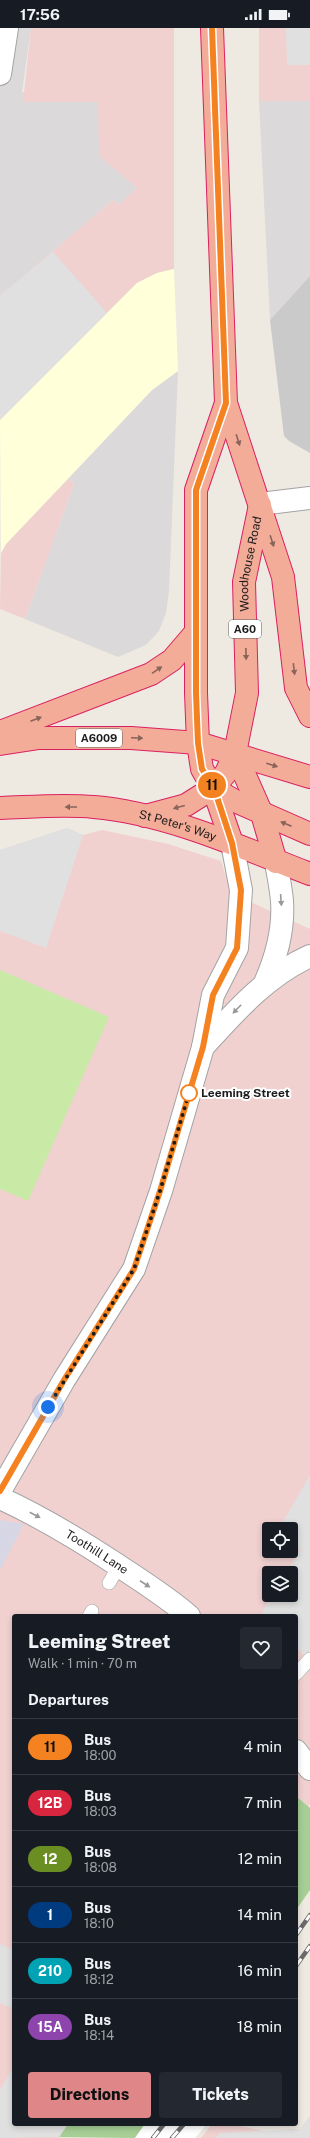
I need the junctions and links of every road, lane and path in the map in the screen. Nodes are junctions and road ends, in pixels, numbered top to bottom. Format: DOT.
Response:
graph roads {
  1 [pos="7,28"];
  2 [pos="212,28"];
  3 [pos="0,74"];
  4 [pos="226,403"];
  5 [pos="310,498"];
  6 [pos="260,504"];
  7 [pos="196,632"];
  8 [pos="310,716"];
  9 [pos="0,732"];
  10 [pos="198,743"];
  11 [pos="0,744"];
  12 [pos="235,754"];
  13 [pos="310,777"];
  14 [pos="214,788"];
  15 [pos="0,808"];
  16 [pos="262,814"];
  17 [pos="145,816"];
  18 [pos="310,834"];
  19 [pos="232,843"];
  20 [pos="276,862"];
  21 [pos="310,874"];
  22 [pos="310,956"];
  23 [pos="265,983"];
  24 [pos="203,1047"];
  25 [pos="0,1491"];
  26 [pos="0,1498"];
  27 [pos="187,1614"];
  28 [pos="310,1659"];
  29 [pos="298,1672"];
  30 [pos="298,1754"];
  31 [pos="310,1769"];
  1 -- 3 [label="street"];
  2 -- 4 [label="highway, Woodhouse Road"];
  4 -- 6 [label="highway, Woodhouse Road, one-way"];
  4 -- 7 [label="highway, Woodhouse Road"];
  5 -- 6 [label="street"];
  6 -- 8 [label="highway, one-way"];
  6 -- 12 [label="highway, Woodhouse Road / A60, one-way"];
  9 -- 7 [label="highway, one-way"];
  7 -- 10 [label="highway, Woodhouse Road"];
  11 -- 10 [label="highway, A6009, one-way"];
  10 -- 12 [label="highway, A6009"];
  10 -- 14 [label="highway, Woodhouse Road"];
  12 -- 13 [label="highway, A6009, one-way"];
  12 -- 14 [label="highway, Woodhouse Road"];
  12 -- 16 [label="highway"];
  14 -- 16 [label="highway"];
  14 -- 17 [label="highway, one-way"];
  14 -- 19 [label="highway"];
  17 -- 15 [label="highway, St Peter's Way, one-way"];
  18 -- 16 [label="highway, one-way"];
  16 -- 20 [label="highway"];
  17 -- 19 [label="highway, St Peter's Way"];
  19 -- 20 [label="highway, St Peter's Way"];
  19 -- 24 [label="street"];
  20 -- 21 [label="highway, St Peter's Way"];
  20 -- 23 [label="street, one-way"];
  22 -- 23 [label="street"];
  23 -- 24 [label="street, one-way"];
  24 -- 25 [label="street"];
  26 -- 27 [label="street, Toothill Lane, one-way"];
  28 -- 29 [label="lane"];
  30 -- 31 [label="street"];
}
